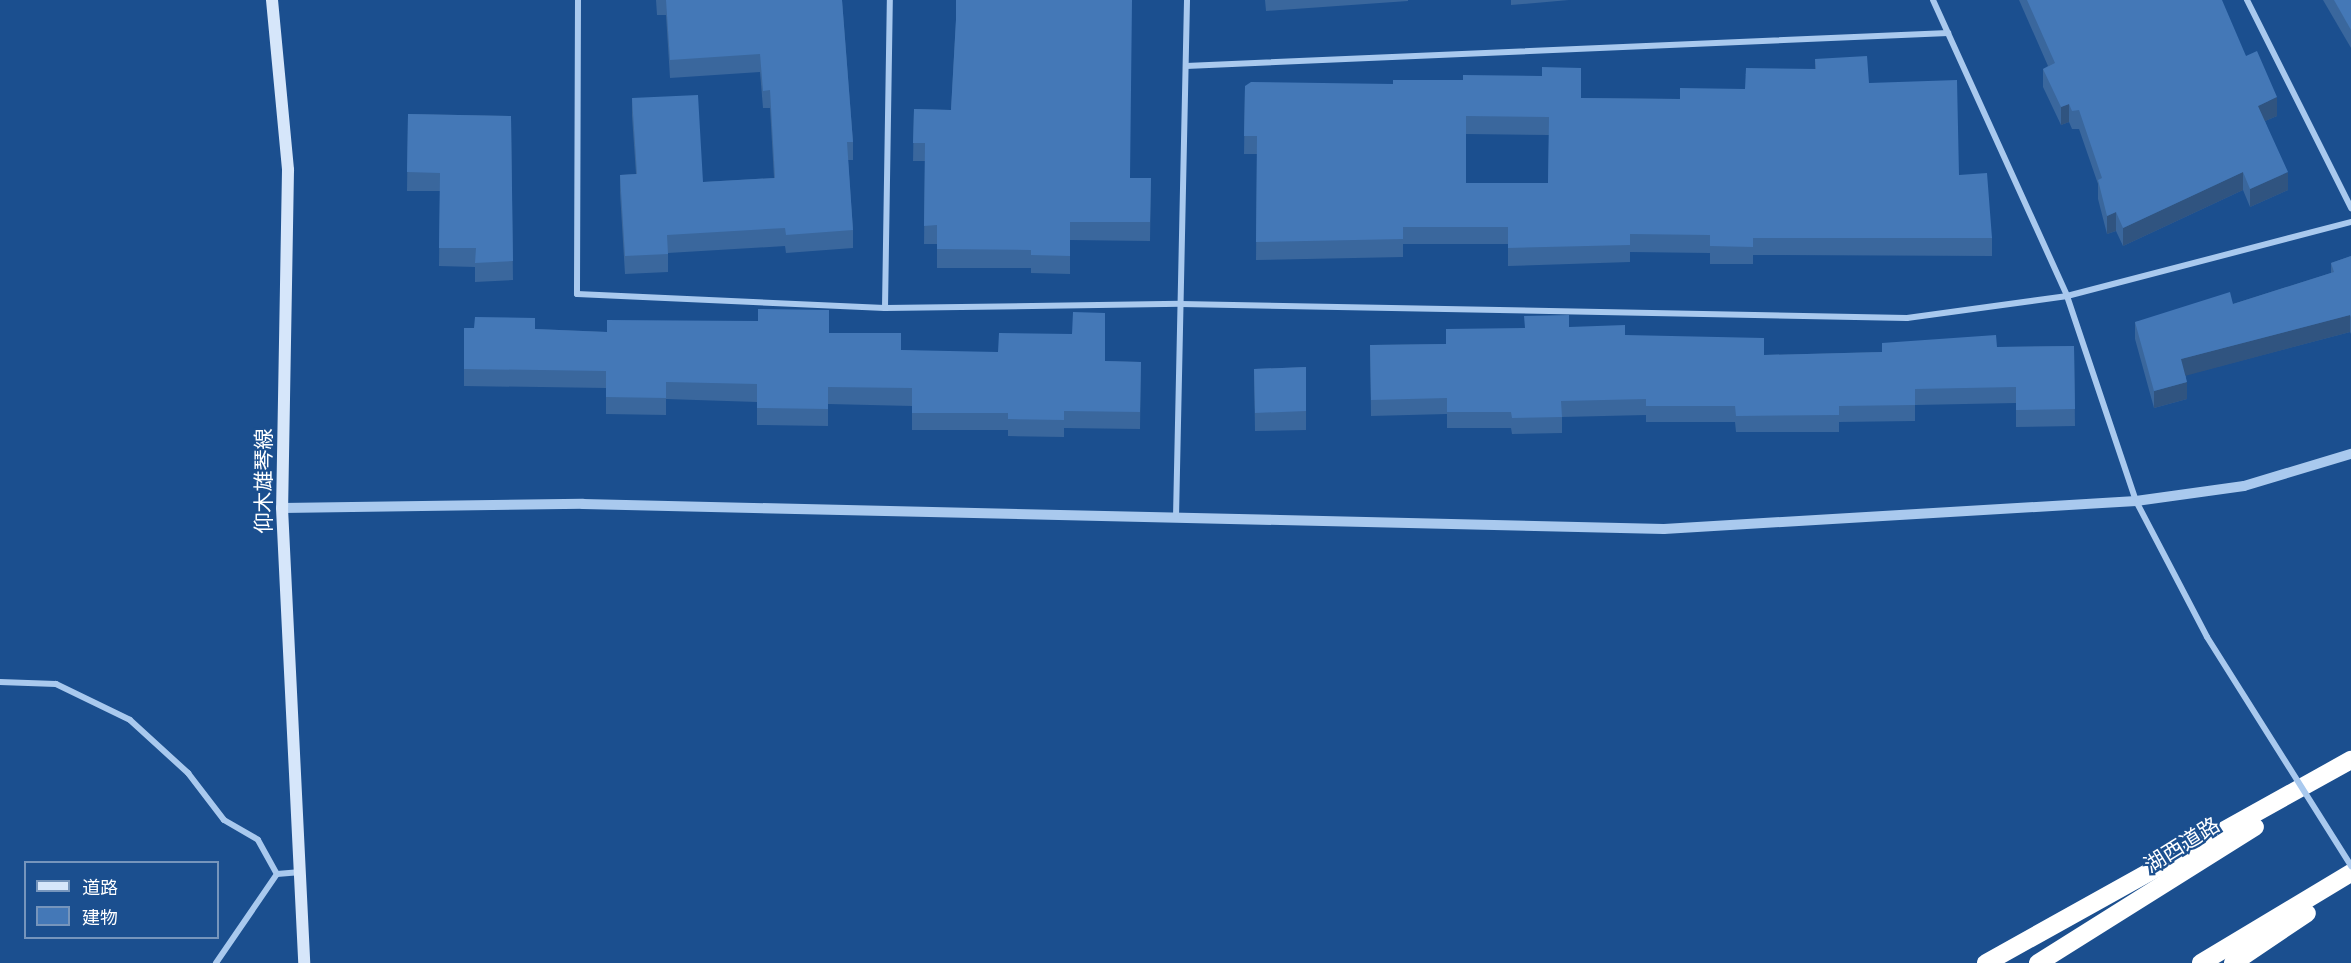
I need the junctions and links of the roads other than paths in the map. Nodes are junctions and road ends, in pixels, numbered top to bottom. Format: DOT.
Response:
graph roads {
  1 [pos="272,0"];
  2 [pos="578,0"];
  3 [pos="890,0"];
  4 [pos="1187,0"];
  5 [pos="1933,0"];
  6 [pos="2247,0"];
  7 [pos="1948,33"];
  8 [pos="1186,66"];
  9 [pos="2351,208"];
  10 [pos="2351,222"];
  11 [pos="2067,296"];
  12 [pos="1181,304"];
  13 [pos="885,308"];
  14 [pos="2351,454"];
  15 [pos="2136,501"];
  16 [pos="282,508"];
  17 [pos="1176,517"];
  18 [pos="0,682"];
  19 [pos="2351,760"];
  20 [pos="2351,766"];
  21 [pos="2351,866"];
  22 [pos="298,873"];
  23 [pos="2351,873"];
  24 [pos="277,874"];
  25 [pos="2351,884"];
  26 [pos="216,963"];
  27 [pos="304,963"];
  28 [pos="1986,963"];
  29 [pos="2038,963"];
  30 [pos="2201,963"];
  31 [pos="2233,963"];
  1 -- 16 [label="main road, 仰木雄琴線"];
  2 -- 13 [label="street"];
  3 -- 13 [label="street"];
  4 -- 8 [label="street"];
  5 -- 7 [label="street"];
  6 -- 9 [label="street"];
  7 -- 8 [label="street"];
  7 -- 11 [label="street"];
  8 -- 12 [label="street"];
  10 -- 11 [label="street"];
  11 -- 12 [label="street"];
  11 -- 15 [label="street"];
  12 -- 13 [label="street"];
  12 -- 17 [label="street"];
  14 -- 15 [label="street"];
  15 -- 17 [label="street"];
  15 -- 21 [label="street, bridge"];
  16 -- 17 [label="street"];
  16 -- 22 [label="main road, 仰木雄琴線"];
  18 -- 24 [label="street"];
  19 -- 28 [label="highway"];
  20 -- 29 [label="highway, 湖西道路"];
  22 -- 24 [label="street"];
  22 -- 27 [label="main road, 仰木雄琴線"];
  23 -- 30 [label="highway"];
  24 -- 26 [label="street"];
  25 -- 31 [label="highway"];
}
